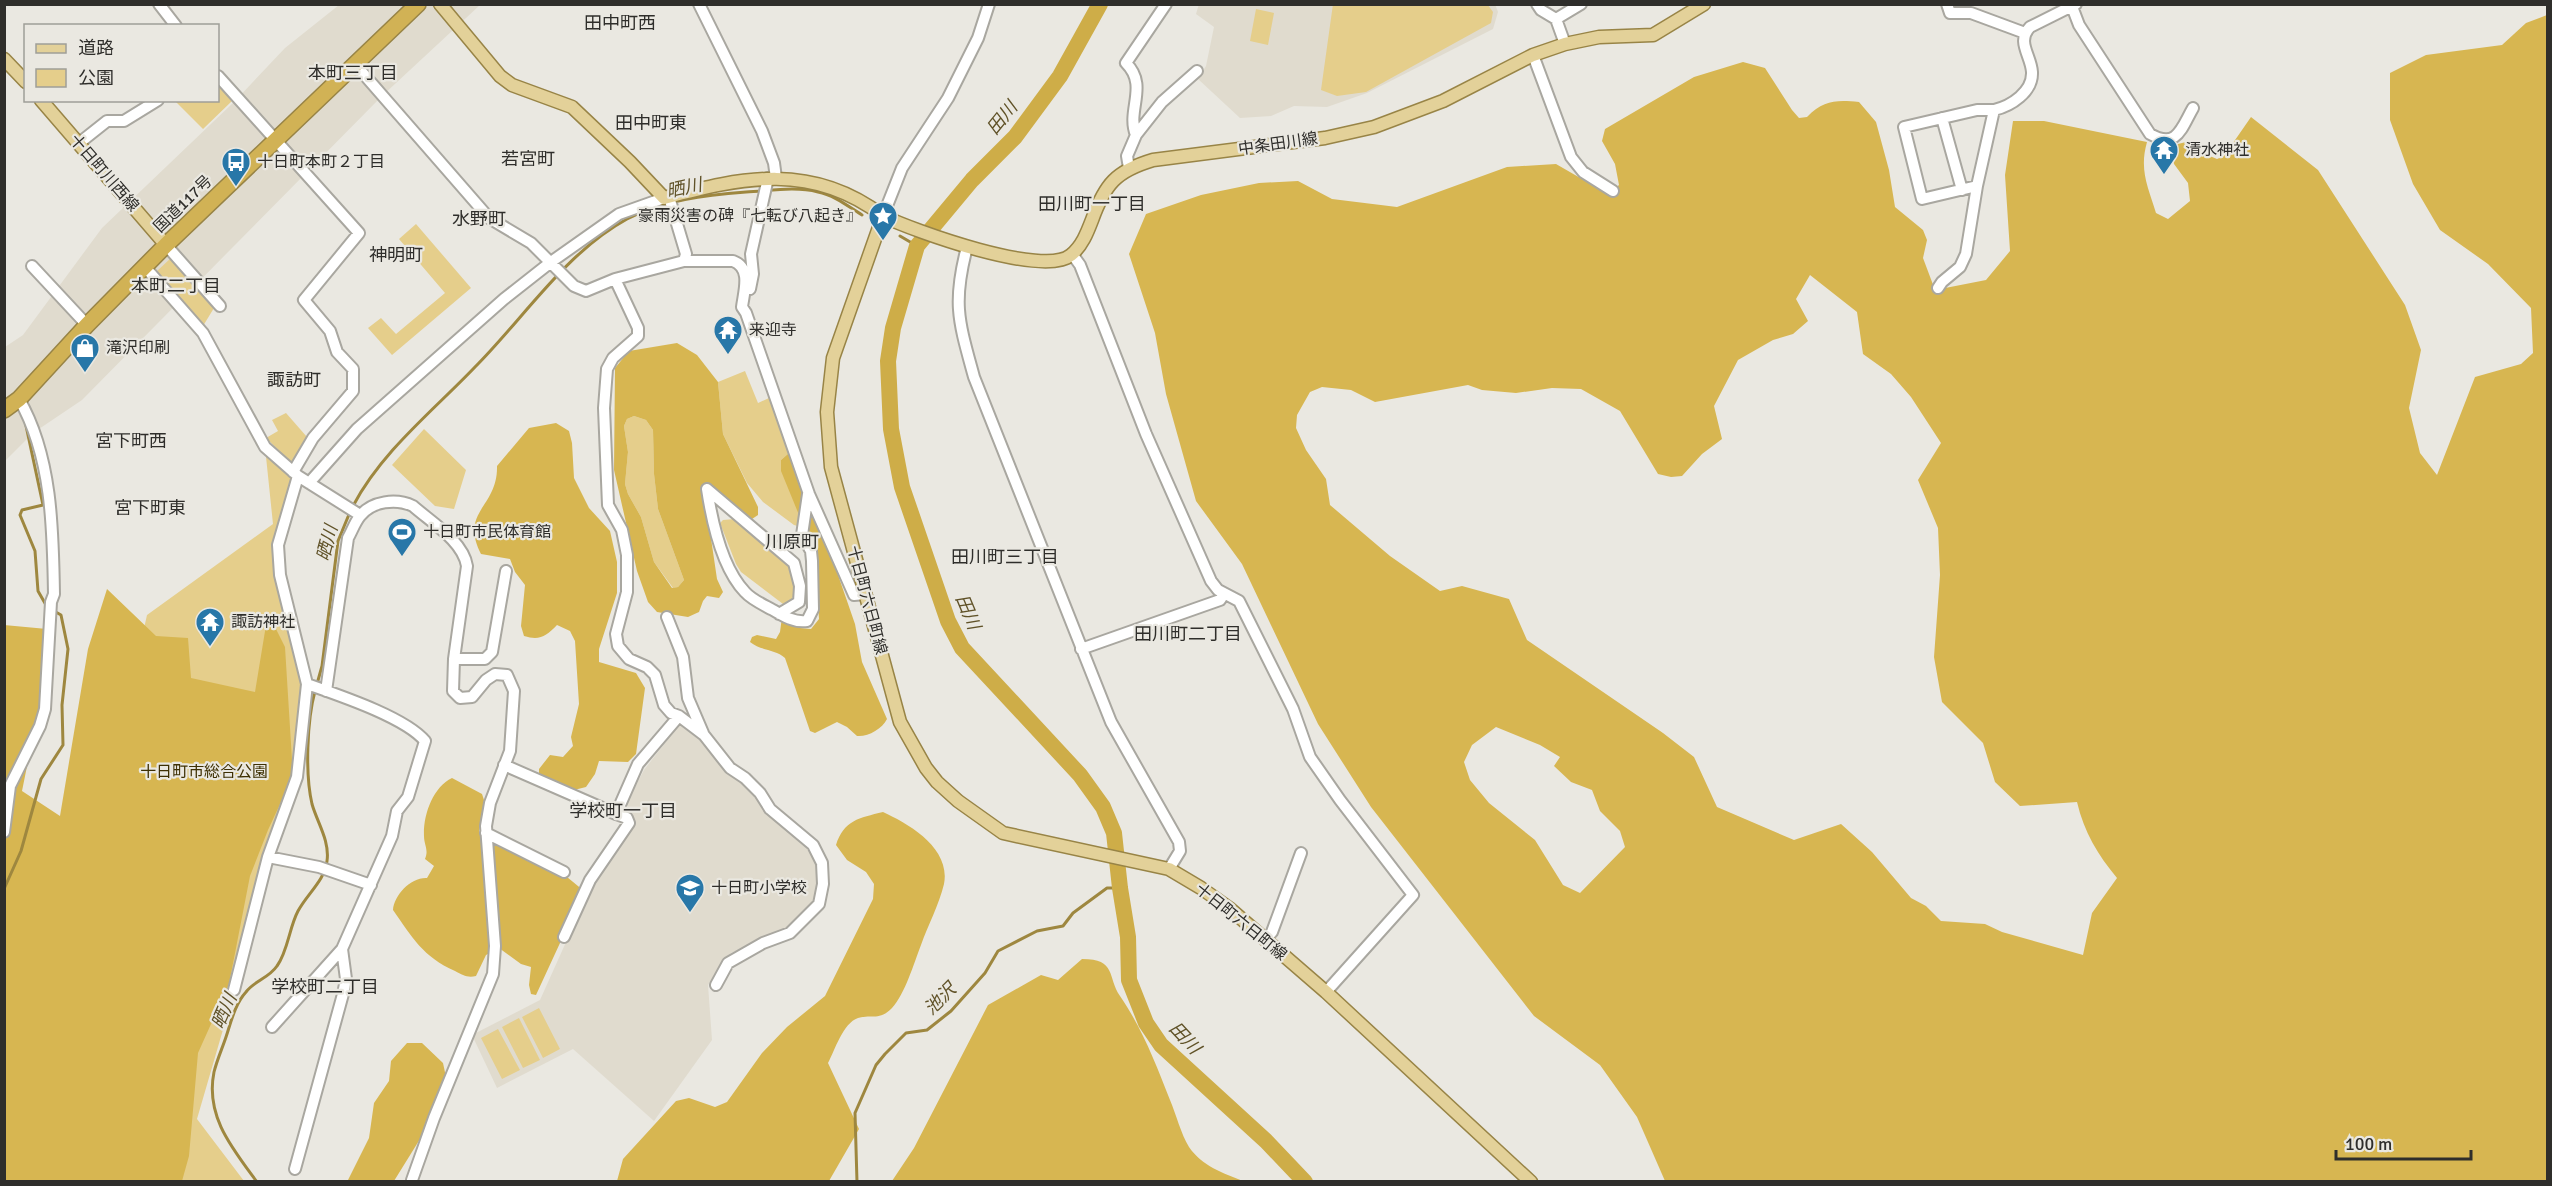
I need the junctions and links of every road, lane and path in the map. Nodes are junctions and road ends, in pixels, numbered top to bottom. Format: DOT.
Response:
graph roads {
  1 [pos="159,4"];
  2 [pos="418,4"];
  3 [pos="440,4"];
  4 [pos="699,4"];
  5 [pos="989,4"];
  6 [pos="1166,4"];
  7 [pos="1538,4"];
  8 [pos="1581,4"];
  9 [pos="1704,4"];
  10 [pos="1947,4"];
  11 [pos="2073,5"];
  12 [pos="1556,19"];
  13 [pos="174,24"];
  14 [pos="2025,33"];
  15 [pos="1565,44"];
  16 [pos="1533,56"];
  17 [pos="4,59"];
  18 [pos="354,63"];
  19 [pos="1197,71"];
  20 [pos="219,77"];
  21 [pos="24,80"];
  22 [pos="43,102"];
  23 [pos="155,102"];
  24 [pos="2193,108"];
  25 [pos="1994,110"];
  26 [pos="1942,118"];
  27 [pos="1136,135"];
  28 [pos="275,140"];
  29 [pos="78,144"];
  30 [pos="1129,168"];
  31 [pos="772,178"];
  32 [pos="1977,186"];
  33 [pos="1962,190"];
  34 [pos="1613,191"];
  35 [pos="667,197"];
  36 [pos="883,216"];
  37 [pos="166,245"];
  38 [pos="967,247"];
  39 [pos="1072,254"];
  40 [pos="684,261"];
  41 [pos="554,264"];
  42 [pos="32,266"];
  43 [pos="145,267"];
  44 [pos="615,279"];
  45 [pos="1938,288"];
  46 [pos="220,306"];
  47 [pos="746,313"];
  48 [pos="87,325"];
  49 [pos="19,399"];
  50 [pos="4,410"];
  51 [pos="296,474"];
  52 [pos="309,483"];
  53 [pos="808,494"];
  54 [pos="358,514"];
  55 [pos="506,571"];
  56 [pos="865,594"];
  57 [pos="1224,594"];
  58 [pos="779,614"];
  59 [pos="667,617"];
  60 [pos="1081,649"];
  61 [pos="454,659"];
  62 [pos="307,684"];
  63 [pos="326,691"];
  64 [pos="679,716"];
  65 [pos="704,735"];
  66 [pos="504,765"];
  67 [pos="616,814"];
  68 [pos="4,832"];
  69 [pos="486,834"];
  70 [pos="1301,853"];
  71 [pos="268,857"];
  72 [pos="1169,869"];
  73 [pos="564,872"];
  74 [pos="371,885"];
  75 [pos="564,937"];
  76 [pos="1264,940"];
  77 [pos="342,950"];
  78 [pos="716,985"];
  79 [pos="234,990"];
  80 [pos="1326,992"];
  81 [pos="272,1027"];
  82 [pos="295,1169"];
  83 [pos="412,1180"];
  84 [pos="1531,1182"];
  1 -- 13 [label="street"];
  2 -- 18 [label="highway, 国道117号"];
  3 -- 35 [label="main road"];
  4 -- 31 [label="street"];
  5 -- 36 [label="street"];
  6 -- 27 [label="street"];
  7 -- 12 [label="street"];
  8 -- 12 [label="street"];
  9 -- 15 [label="main road, 中条田川線"];
  10 -- 14 [label="street"];
  11 -- 14 [label="street"];
  11 -- 24 [label="street"];
  12 -- 15 [label="street"];
  14 -- 25 [label="street"];
  15 -- 16 [label="main road, 中条田川線"];
  16 -- 30 [label="main road, 中条田川線"];
  16 -- 34 [label="street"];
  17 -- 21 [label="main road"];
  18 -- 28 [label="highway, 国道117号"];
  18 -- 41 [label="street"];
  19 -- 27 [label="street"];
  20 -- 28 [label="street"];
  22 -- 29 [label="main road, 十日町川西線"];
  23 -- 29 [label="street"];
  25 -- 26 [label="street"];
  25 -- 32 [label="street"];
  26 -- 33 [label="street"];
  26 -- 33 [label="street"];
  27 -- 30 [label="street"];
  28 -- 37 [label="highway, 国道117号"];
  28 -- 51 [label="street"];
  29 -- 37 [label="main road, 十日町川西線"];
  30 -- 39 [label="main road, 中条田川線"];
  31 -- 35 [label="main road"];
  31 -- 36 [label="main road"];
  31 -- 47 [label="street"];
  32 -- 33 [label="street"];
  32 -- 45 [label="street"];
  35 -- 40 [label="street"];
  35 -- 41 [label="street"];
  36 -- 38 [label="main road"];
  36 -- 56 [label="main road, 十日町六日町線"];
  37 -- 43 [label="highway, 国道117号"];
  37 -- 46 [label="street"];
  38 -- 39 [label="main road"];
  38 -- 60 [label="street"];
  39 -- 57 [label="street"];
  40 -- 44 [label="street"];
  40 -- 47 [label="street"];
  41 -- 44 [label="street"];
  41 -- 52 [label="street"];
  42 -- 48 [label="street"];
  43 -- 48 [label="highway, 国道117号"];
  43 -- 51 [label="street"];
  44 -- 64 [label="street"];
  47 -- 53 [label="street"];
  48 -- 49 [label="highway, 国道117号"];
  49 -- 50 [label="highway, 国道117号"];
  49 -- 68 [label="street"];
  51 -- 52 [label="street"];
  51 -- 62 [label="street"];
  52 -- 54 [label="street"];
  53 -- 56 [label="street"];
  53 -- 58 [label="street"];
  54 -- 61 [label="street"];
  54 -- 63 [label="street"];
  55 -- 61 [label="street"];
  56 -- 72 [label="main road, 十日町六日町線"];
  57 -- 60 [label="street"];
  57 -- 80 [label="street"];
  58 -- 58 [label="street"];
  59 -- 65 [label="street"];
  60 -- 72 [label="street"];
  61 -- 66 [label="street"];
  62 -- 63 [label="street"];
  62 -- 71 [label="street"];
  63 -- 74 [label="street"];
  64 -- 65 [label="street"];
  64 -- 67 [label="street"];
  65 -- 78 [label="street"];
  66 -- 67 [label="street"];
  66 -- 69 [label="street"];
  67 -- 75 [label="street"];
  69 -- 73 [label="street"];
  69 -- 83 [label="street"];
  70 -- 76 [label="street"];
  71 -- 74 [label="street"];
  71 -- 79 [label="street"];
  72 -- 76 [label="main road, 十日町六日町線"];
  74 -- 77 [label="street"];
  76 -- 80 [label="main road, 十日町六日町線"];
  77 -- 81 [label="street"];
  77 -- 82 [label="street"];
  80 -- 84 [label="main road, 十日町六日町線"];
}
